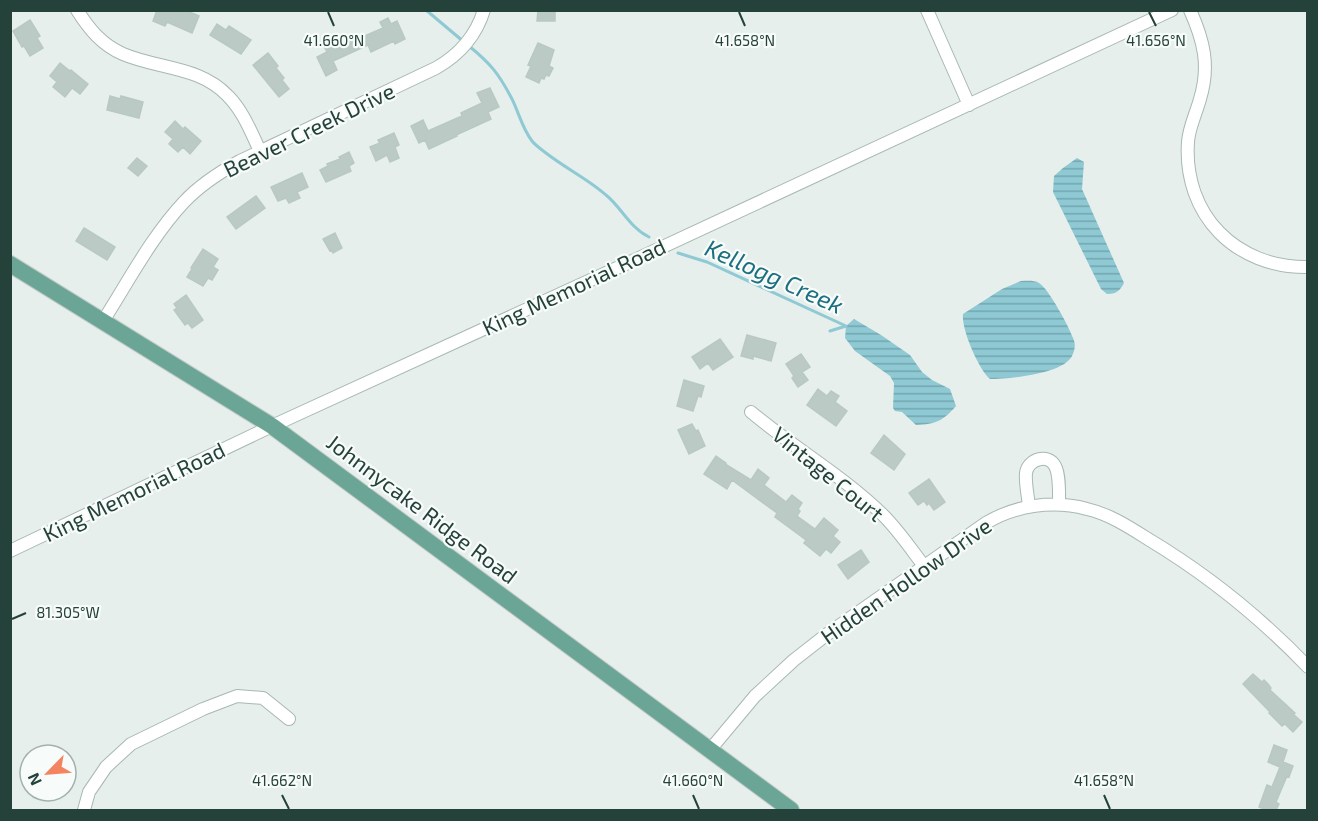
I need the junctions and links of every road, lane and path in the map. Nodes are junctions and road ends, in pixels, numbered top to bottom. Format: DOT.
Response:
graph roads {
  1 [pos="77,10"];
  2 [pos="484,10"];
  3 [pos="927,10"];
  4 [pos="1172,10"];
  5 [pos="1190,10"];
  6 [pos="969,105"];
  7 [pos="260,151"];
  8 [pos="10,264"];
  9 [pos="1308,267"];
  10 [pos="103,321"];
  11 [pos="751,412"];
  12 [pos="272,426"];
  13 [pos="1059,504"];
  14 [pos="1029,506"];
  15 [pos="10,551"];
  16 [pos="924,566"];
  17 [pos="1308,668"];
  18 [pos="289,719"];
  19 [pos="710,751"];
  20 [pos="784,808"];
  21 [pos="84,810"];
  1 -- 7 [label="street"];
  2 -- 7 [label="street, Beaver Creek Drive"];
  3 -- 6 [label="street"];
  4 -- 6 [label="street, King Memorial Road"];
  5 -- 9 [label="street"];
  6 -- 12 [label="street, King Memorial Road"];
  7 -- 10 [label="street, Beaver Creek Drive"];
  8 -- 10 [label="main road, Johnnycake Ridge Road"];
  10 -- 12 [label="main road, Johnnycake Ridge Road"];
  11 -- 16 [label="street, Vintage Court"];
  12 -- 15 [label="street, King Memorial Road"];
  12 -- 19 [label="main road, Johnnycake Ridge Road"];
  13 -- 14 [label="street, Hidden Hollow Drive"];
  13 -- 14 [label="street"];
  13 -- 17 [label="street, Hidden Hollow Drive"];
  14 -- 16 [label="street, Hidden Hollow Drive"];
  16 -- 19 [label="street, Hidden Hollow Drive"];
  18 -- 21 [label="street"];
  19 -- 20 [label="main road, Johnnycake Ridge Road"];
}
